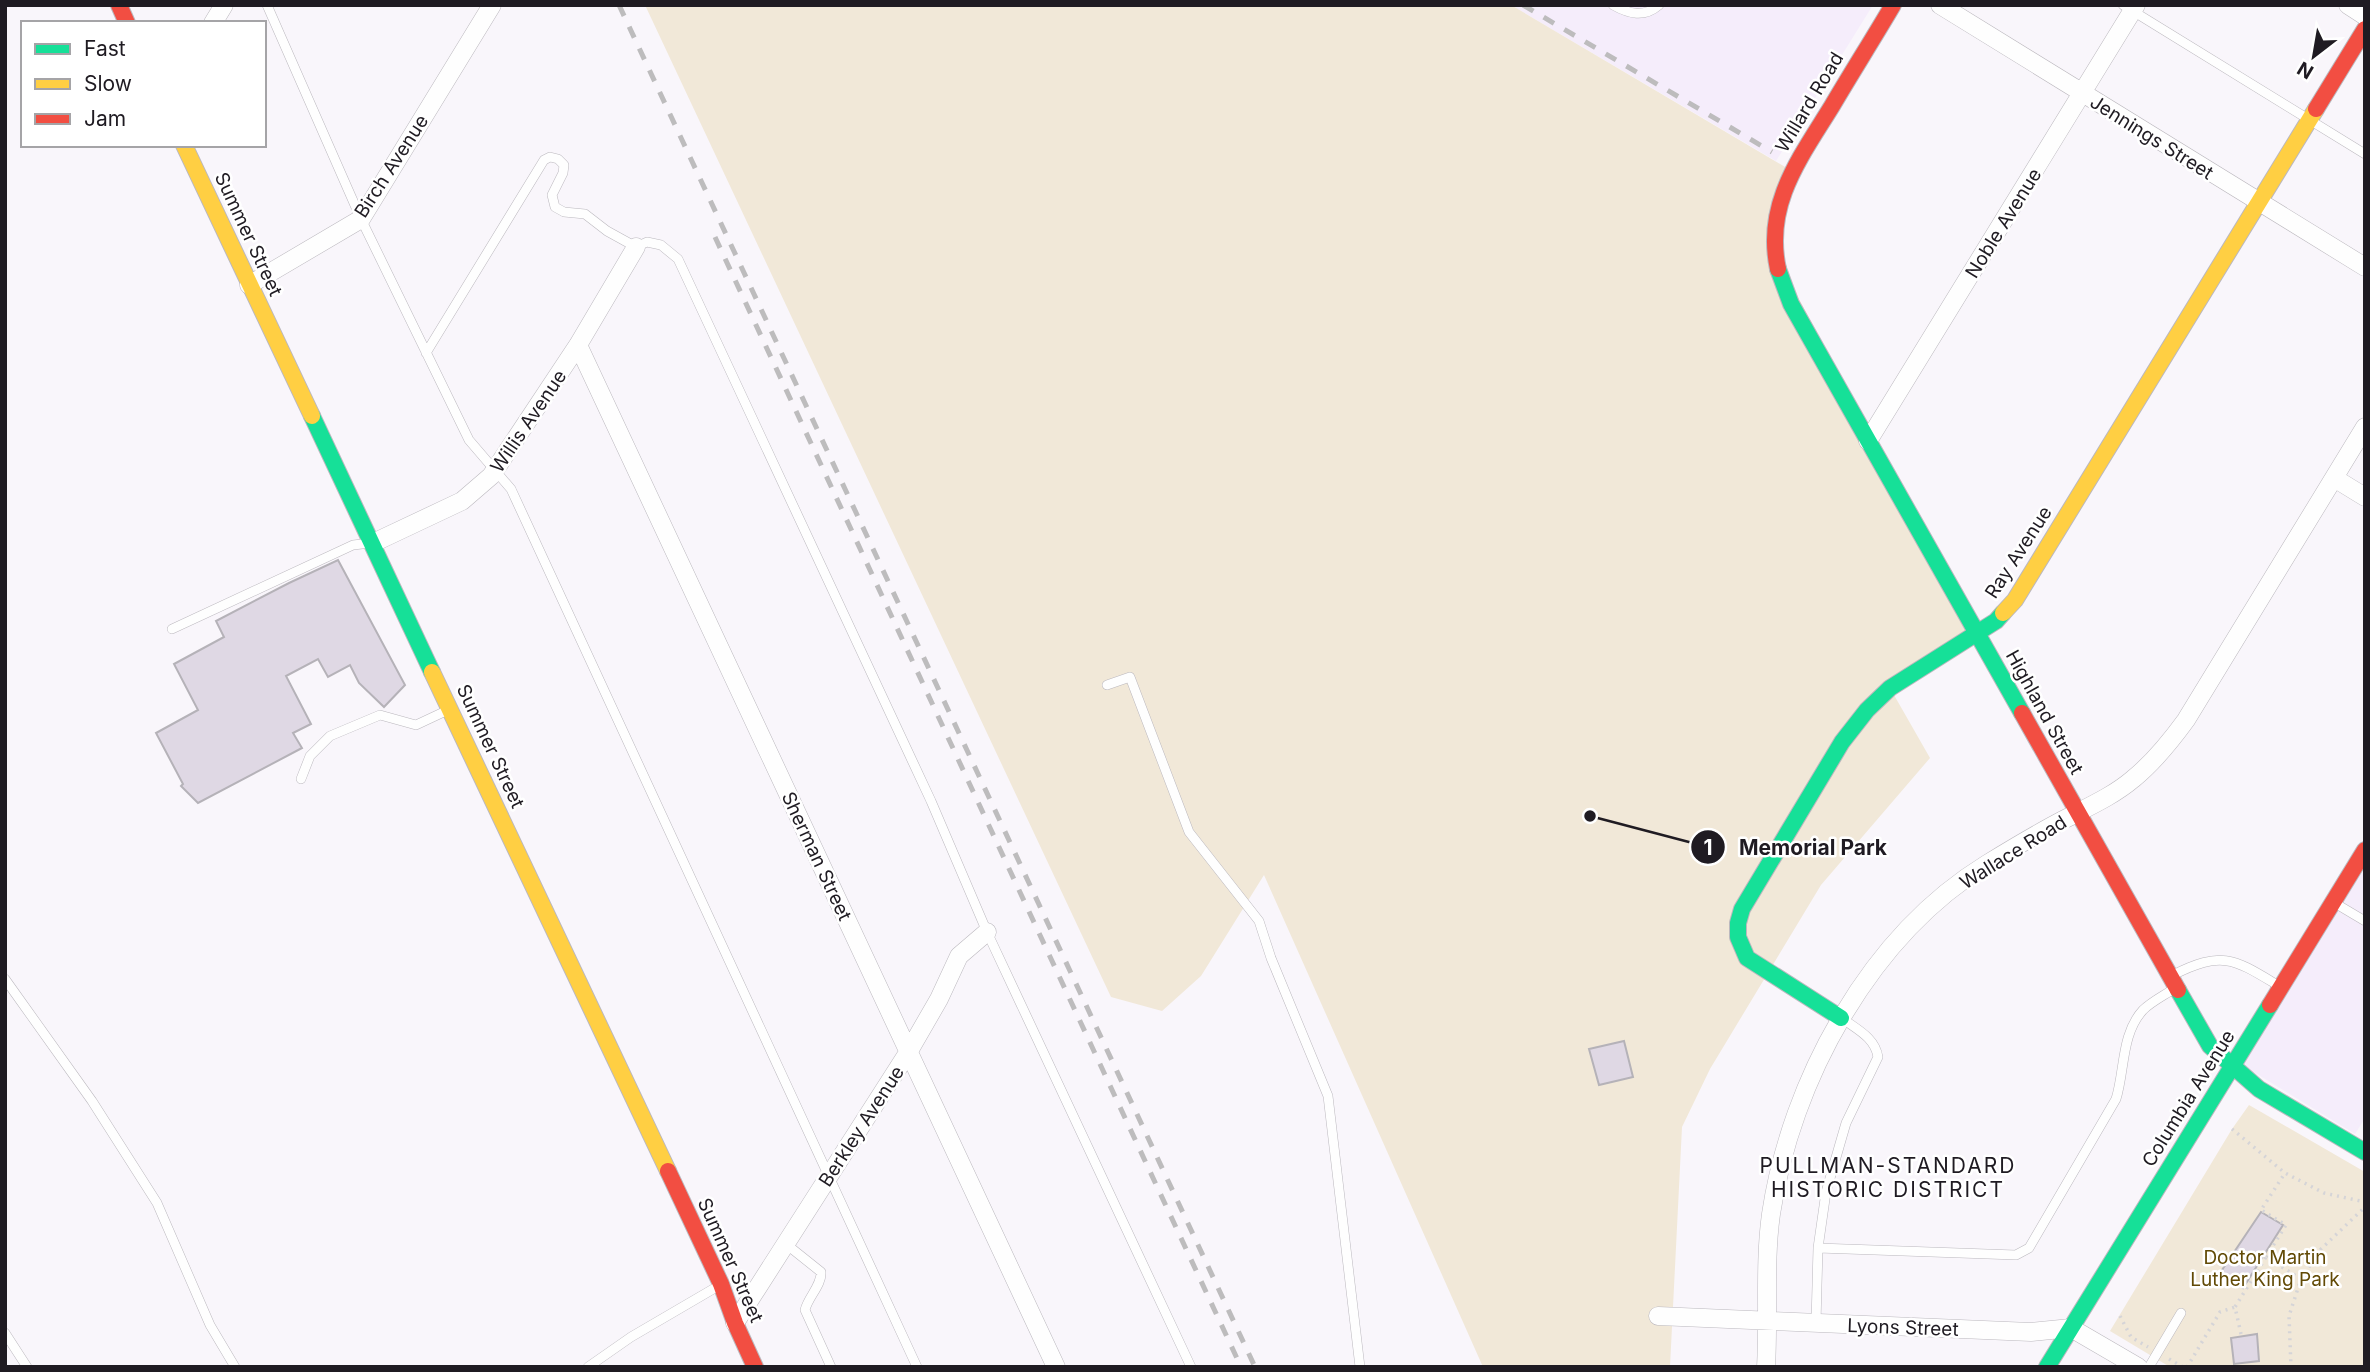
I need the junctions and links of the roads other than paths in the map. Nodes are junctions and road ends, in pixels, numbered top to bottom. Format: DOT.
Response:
graph roads {
  1 [pos="119,5"];
  2 [pos="224,5"];
  3 [pos="267,5"];
  4 [pos="492,5"];
  5 [pos="1612,5"];
  6 [pos="1659,5"];
  7 [pos="1893,5"];
  8 [pos="1940,5"];
  9 [pos="2348,5"];
  10 [pos="2131,7"];
  11 [pos="2365,16"];
  12 [pos="126,21"];
  13 [pos="214,21"];
  14 [pos="2365,29"];
  15 [pos="2082,94"];
  16 [pos="2309,120"];
  17 [pos="185,147"];
  18 [pos="2365,153"];
  19 [pos="2259,202"];
  20 [pos="361,219"];
  21 [pos="1773,227"];
  22 [pos="635,247"];
  23 [pos="2365,267"];
  24 [pos="249,285"];
  25 [pos="578,345"];
  26 [pos="426,353"];
  27 [pos="2365,427"];
  28 [pos="1868,441"];
  29 [pos="496,470"];
  30 [pos="2334,478"];
  31 [pos="2365,497"];
  32 [pos="373,543"];
  33 [pos="172,629"];
  34 [pos="1977,633"];
  35 [pos="1107,685"];
  36 [pos="451,709"];
  37 [pos="301,779"];
  38 [pos="2077,813"];
  39 [pos="2363,856"];
  40 [pos="2333,902"];
  41 [pos="2365,921"];
  42 [pos="987,932"];
  43 [pos="5,979"];
  44 [pos="2174,982"];
  45 [pos="2280,987"];
  46 [pos="1841,1018"];
  47 [pos="909,1051"];
  48 [pos="2232,1066"];
  49 [pos="2363,1146"];
  50 [pos="829,1177"];
  51 [pos="786,1244"];
  52 [pos="1818,1248"];
  53 [pos="721,1284"];
  54 [pos="2181,1312"];
  55 [pos="1658,1316"];
  56 [pos="1768,1321"];
  57 [pos="735,1323"];
  58 [pos="1816,1323"];
  59 [pos="2071,1328"];
  60 [pos="5,1333"];
  61 [pos="27,1367"];
  62 [pos="235,1367"];
  63 [pos="588,1367"];
  64 [pos="755,1367"];
  65 [pos="831,1367"];
  66 [pos="917,1367"];
  67 [pos="1056,1367"];
  68 [pos="1191,1367"];
  69 [pos="1360,1367"];
  70 [pos="1766,1367"];
  71 [pos="2047,1367"];
  72 [pos="2138,1367"];
  73 [pos="2149,1367"];
  1 -- 12 [label="street"];
  2 -- 13 [label="street"];
  3 -- 20 [label="lane"];
  4 -- 20 [label="street, Birch Avenue"];
  5 -- 6 [label="lane"];
  7 -- 21 [label="street, Willard Road"];
  8 -- 15 [label="street, Jennings Street"];
  9 -- 11 [label="street"];
  10 -- 15 [label="street, Noble Avenue"];
  10 -- 16 [label="lane"];
  14 -- 16 [label="street, Ray Avenue"];
  15 -- 19 [label="street, Jennings Street"];
  15 -- 28 [label="street, Noble Avenue"];
  16 -- 18 [label="lane"];
  16 -- 19 [label="street, Ray Avenue"];
  17 -- 24 [label="street, Summer Street"];
  19 -- 23 [label="street, Jennings Street"];
  19 -- 34 [label="street, Ray Avenue"];
  20 -- 24 [label="street, Birch Avenue"];
  20 -- 26 [label="lane"];
  21 -- 28 [label="street, Highland Street"];
  22 -- 25 [label="street, Willis Avenue"];
  22 -- 26 [label="lane"];
  22 -- 42 [label="lane"];
  24 -- 32 [label="street, Summer Street"];
  25 -- 29 [label="street, Willis Avenue"];
  25 -- 47 [label="street, Sherman Street"];
  26 -- 29 [label="lane"];
  27 -- 30 [label="street, Wallace Road"];
  28 -- 34 [label="street, Highland Street"];
  29 -- 32 [label="street, Willis Avenue"];
  29 -- 50 [label="lane"];
  30 -- 31 [label="street"];
  30 -- 38 [label="street, Wallace Road"];
  32 -- 33 [label="lane"];
  32 -- 36 [label="street, Summer Street"];
  34 -- 38 [label="street, Highland Street"];
  34 -- 46 [label="street, Ray Avenue"];
  35 -- 69 [label="lane"];
  36 -- 37 [label="lane"];
  36 -- 53 [label="street, Summer Street"];
  38 -- 44 [label="street, Highland Street"];
  38 -- 46 [label="street, Wallace Road"];
  39 -- 40 [label="street, Columbia Avenue"];
  40 -- 41 [label="lane"];
  40 -- 45 [label="street, Columbia Avenue"];
  42 -- 47 [label="street, Berkley Avenue"];
  42 -- 68 [label="lane"];
  43 -- 62 [label="lane"];
  44 -- 45 [label="lane"];
  44 -- 48 [label="street, Highland Street"];
  44 -- 52 [label="lane"];
  45 -- 48 [label="street, Columbia Avenue"];
  46 -- 52 [label="lane"];
  46 -- 56 [label="street, Wallace Road"];
  47 -- 50 [label="street, Berkley Avenue"];
  47 -- 67 [label="street, Sherman Street"];
  48 -- 49 [label="street, Highland Street"];
  48 -- 59 [label="street, Columbia Avenue"];
  50 -- 51 [label="street, Berkley Avenue"];
  50 -- 66 [label="lane"];
  51 -- 57 [label="street, Berkley Avenue"];
  51 -- 65 [label="lane"];
  52 -- 58 [label="lane"];
  53 -- 57 [label="street, Summer Street"];
  53 -- 63 [label="lane"];
  54 -- 73 [label="lane"];
  55 -- 56 [label="street, Lyons Street"];
  56 -- 58 [label="street, Lyons Street"];
  56 -- 70 [label="street, Wallace Road"];
  57 -- 64 [label="street, Summer Street"];
  58 -- 59 [label="street, Lyons Street"];
  59 -- 71 [label="street, Columbia Avenue"];
  59 -- 72 [label="street"];
  60 -- 61 [label="lane"];
}
